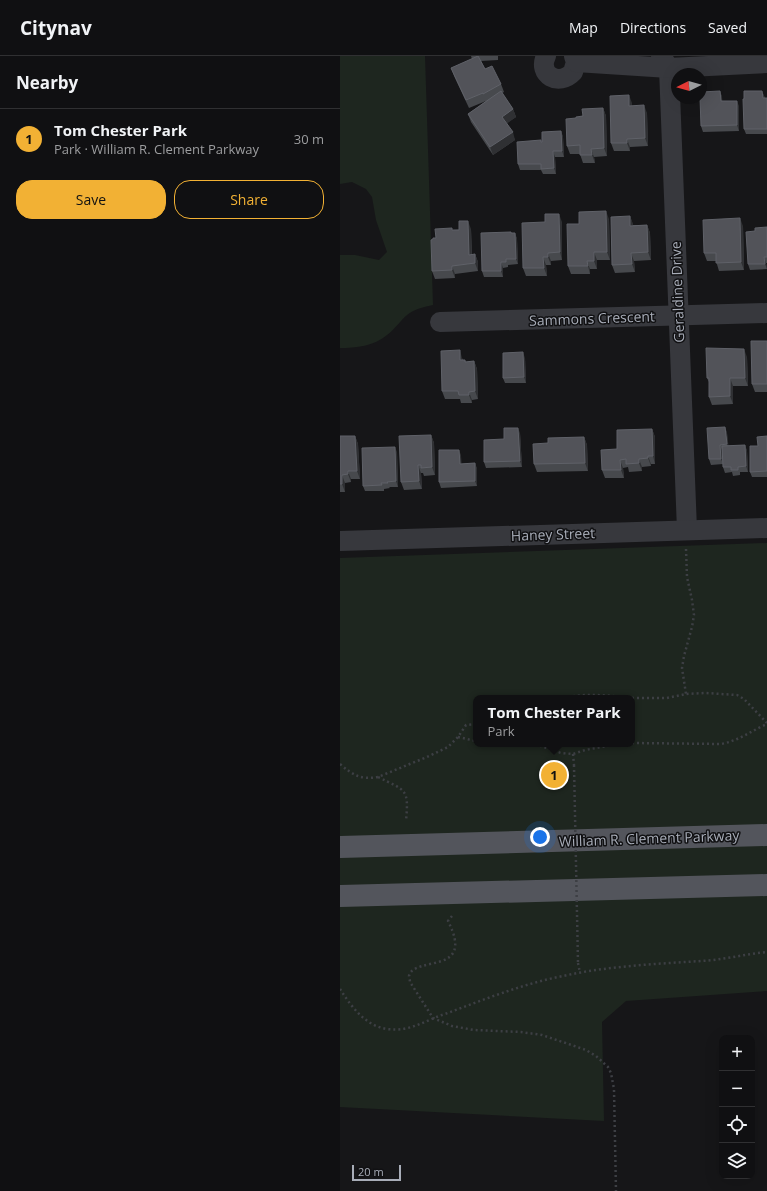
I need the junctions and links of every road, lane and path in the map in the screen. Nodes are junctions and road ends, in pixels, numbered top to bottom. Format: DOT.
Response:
graph roads {
  1 [pos="546,56"];
  2 [pos="575,59"];
  3 [pos="665,62"];
  4 [pos="767,63"];
  5 [pos="767,313"];
  6 [pos="678,316"];
  7 [pos="440,322"];
  8 [pos="767,528"];
  9 [pos="687,530"];
  10 [pos="340,541"];
  11 [pos="686,694"];
  12 [pos="635,698"];
  13 [pos="767,723"];
  14 [pos="473,724"];
  15 [pos="458,737"];
  16 [pos="473,740"];
  17 [pos="635,743"];
  18 [pos="544,747"];
  19 [pos="596,747"];
  20 [pos="573,754"];
  21 [pos="340,764"];
  22 [pos="378,777"];
  23 [pos="406,821"];
  24 [pos="767,835"];
  25 [pos="340,847"];
  26 [pos="767,885"];
  27 [pos="340,896"];
  28 [pos="452,916"];
  29 [pos="767,952"];
  30 [pos="580,973"];
  31 [pos="340,989"];
  32 [pos="433,1018"];
  33 [pos="616,1191"];
  1 -- 2 [label="street"];
  2 -- 3 [label="street"];
  3 -- 4 [label="street"];
  3 -- 6 [label="street, Geraldine Drive"];
  5 -- 6 [label="street, Sammons Crescent"];
  6 -- 7 [label="street, Sammons Crescent"];
  6 -- 9 [label="street, Geraldine Drive"];
  8 -- 9 [label="street, Haney Street"];
  9 -- 10 [label="street, Haney Street"];
  9 -- 11 [label="path"];
  11 -- 12 [label="path"];
  11 -- 13 [label="path"];
  13 -- 17 [label="path"];
  14 -- 15 [label="path"];
  15 -- 16 [label="path"];
  15 -- 22 [label="path"];
  18 -- 20 [label="path"];
  19 -- 20 [label="path"];
  20 -- 30 [label="path, bridge"];
  21 -- 22 [label="path"];
  22 -- 23 [label="path"];
  24 -- 25 [label="main road, William R. Clement Parkway"];
  26 -- 27 [label="main road"];
  28 -- 32 [label="path"];
  29 -- 30 [label="path"];
  30 -- 32 [label="path"];
  31 -- 32 [label="path"];
  32 -- 33 [label="path"];
}
